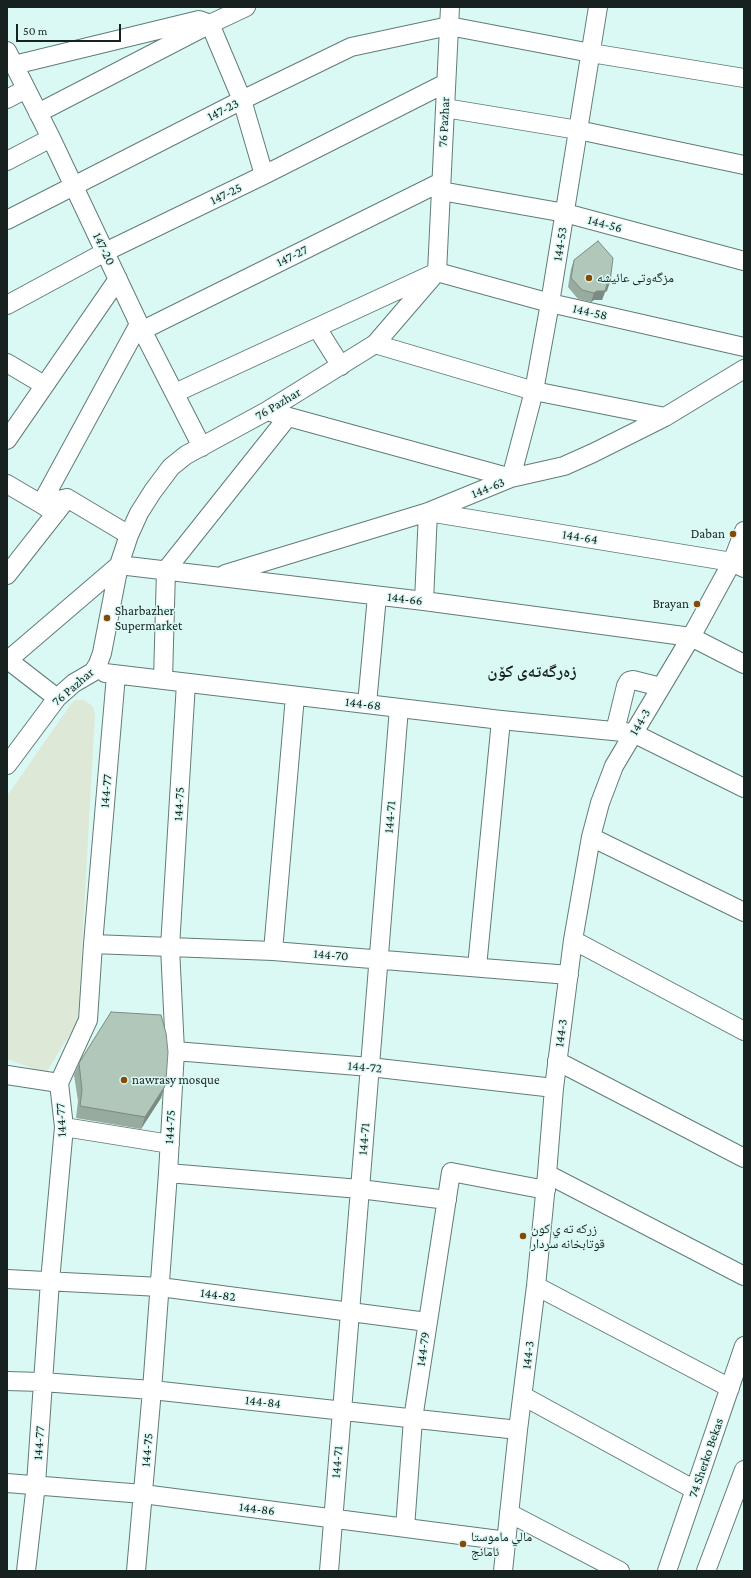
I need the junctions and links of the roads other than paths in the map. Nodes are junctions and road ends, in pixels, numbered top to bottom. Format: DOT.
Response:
graph roads {
  1 [pos="246,7"];
  2 [pos="450,7"];
  3 [pos="598,7"];
  4 [pos="202,17"];
  5 [pos="449,26"];
  6 [pos="591,53"];
  7 [pos="10,58"];
  8 [pos="744,78"];
  9 [pos="446,83"];
  10 [pos="26,89"];
  11 [pos="7,99"];
  12 [pos="242,100"];
  13 [pos="445,108"];
  14 [pos="38,113"];
  15 [pos="578,130"];
  16 [pos="51,138"];
  17 [pos="7,161"];
  18 [pos="744,166"];
  19 [pos="264,176"];
  20 [pos="74,186"];
  21 [pos="441,187"];
  22 [pos="565,213"];
  23 [pos="7,220"];
  24 [pos="105,252"];
  25 [pos="744,261"];
  26 [pos="437,272"];
  27 [pos="118,278"];
  28 [pos="550,303"];
  29 [pos="7,305"];
  30 [pos="141,327"];
  31 [pos="317,328"];
  32 [pos="375,344"];
  33 [pos="744,347"];
  34 [pos="7,363"];
  35 [pos="341,366"];
  36 [pos="744,369"];
  37 [pos="44,385"];
  38 [pos="534,391"];
  39 [pos="175,393"];
  40 [pos="267,412"];
  41 [pos="665,417"];
  42 [pos="287,418"];
  43 [pos="7,440"];
  44 [pos="202,447"];
  45 [pos="511,478"];
  46 [pos="7,484"];
  47 [pos="53,501"];
  48 [pos="428,512"];
  49 [pos="744,531"];
  50 [pos="129,535"];
  51 [pos="119,565"];
  52 [pos="738,565"];
  53 [pos="166,570"];
  54 [pos="7,574"];
  55 [pos="219,576"];
  56 [pos="377,596"];
  57 [pos="424,601"];
  58 [pos="691,638"];
  59 [pos="7,661"];
  60 [pos="744,664"];
  61 [pos="93,672"];
  62 [pos="116,675"];
  63 [pos="163,680"];
  64 [pos="186,683"];
  65 [pos="661,687"];
  66 [pos="295,696"];
  67 [pos="57,698"];
  68 [pos="367,704"];
  69 [pos="399,708"];
  70 [pos="501,720"];
  71 [pos="615,731"];
  72 [pos="633,733"];
  73 [pos="7,765"];
  74 [pos="744,788"];
  75 [pos="591,837"];
  76 [pos="744,912"];
  77 [pos="573,940"];
  78 [pos="94,944"];
  79 [pos="170,947"];
  80 [pos="273,950"];
  81 [pos="379,959"];
  82 [pos="477,967"];
  83 [pos="569,975"];
  84 [pos="744,1031"];
  85 [pos="175,1051"];
  86 [pos="557,1061"];
  87 [pos="370,1067"];
  88 [pos="7,1075"];
  89 [pos="58,1083"];
  90 [pos="554,1088"];
  91 [pos="64,1126"];
  92 [pos="170,1144"];
  93 [pos="744,1158"];
  94 [pos="168,1172"];
  95 [pos="546,1182"];
  96 [pos="360,1189"];
  97 [pos="447,1200"];
  98 [pos="744,1276"];
  99 [pos="7,1279"];
  100 [pos="50,1281"];
  101 [pos="536,1286"];
  102 [pos="160,1287"];
  103 [pos="350,1312"];
  104 [pos="428,1322"];
  105 [pos="744,1346"];
  106 [pos="7,1381"];
  107 [pos="42,1382"];
  108 [pos="730,1388"];
  109 [pos="152,1390"];
  110 [pos="523,1396"];
  111 [pos="342,1411"];
  112 [pos="413,1419"];
  113 [pos="518,1430"];
  114 [pos="744,1470"];
  115 [pos="7,1482"];
  116 [pos="36,1484"];
  117 [pos="695,1490"];
  118 [pos="143,1494"];
  119 [pos="509,1513"];
  120 [pos="333,1518"];
  121 [pos="406,1528"];
  122 [pos="507,1541"];
  123 [pos="26,1571"];
  124 [pos="136,1571"];
  125 [pos="328,1571"];
  126 [pos="503,1571"];
  127 [pos="620,1571"];
  128 [pos="667,1571"];
  129 [pos="706,1571"];
  1 -- 4 [label="street"];
  2 -- 5 [label="street, 76 Pazhar"];
  3 -- 6 [label="street, 144-53"];
  4 -- 7 [label="street"];
  4 -- 12 [label="street"];
  4 -- 14 [label="street"];
  5 -- 6 [label="street"];
  5 -- 9 [label="street, 76 Pazhar"];
  5 -- 12 [label="street, 147-23"];
  6 -- 8 [label="street"];
  6 -- 15 [label="street, 144-53"];
  7 -- 10 [label="street, 147-20"];
  9 -- 13 [label="street, 76 Pazhar"];
  9 -- 19 [label="street, 147-25"];
  10 -- 11 [label="street"];
  10 -- 14 [label="street, 147-20"];
  12 -- 19 [label="street"];
  12 -- 20 [label="street, 147-23"];
  13 -- 15 [label="street"];
  13 -- 21 [label="street, 76 Pazhar"];
  14 -- 16 [label="street, 147-20"];
  15 -- 18 [label="street"];
  15 -- 22 [label="street, 144-53"];
  16 -- 17 [label="street"];
  16 -- 20 [label="street, 147-20"];
  19 -- 24 [label="street, 147-25"];
  20 -- 23 [label="street, 147-23"];
  20 -- 24 [label="street, 147-20"];
  21 -- 22 [label="street, 144-56"];
  21 -- 26 [label="street, 76 Pazhar"];
  21 -- 30 [label="street, 147-27"];
  22 -- 25 [label="street, 144-56"];
  22 -- 28 [label="street, 144-53"];
  24 -- 27 [label="street, 147-20"];
  24 -- 29 [label="street, 147-25"];
  26 -- 28 [label="street, 144-58"];
  26 -- 31 [label="street"];
  26 -- 32 [label="street, 76 Pazhar"];
  27 -- 30 [label="street, 147-20"];
  27 -- 37 [label="street"];
  28 -- 33 [label="street, 144-58"];
  28 -- 38 [label="street, 144-53"];
  30 -- 39 [label="street, 147-20"];
  30 -- 47 [label="street"];
  31 -- 35 [label="street"];
  31 -- 39 [label="street"];
  32 -- 35 [label="street, 76 Pazhar"];
  32 -- 38 [label="street"];
  34 -- 37 [label="street"];
  35 -- 40 [label="street, 76 Pazhar"];
  36 -- 41 [label="street, 144-63"];
  37 -- 43 [label="street"];
  38 -- 41 [label="street"];
  38 -- 45 [label="street, 144-53"];
  39 -- 44 [label="street, 147-20"];
  40 -- 42 [label="street"];
  40 -- 44 [label="street, 76 Pazhar"];
  41 -- 45 [label="street, 144-63"];
  42 -- 45 [label="street"];
  42 -- 53 [label="street"];
  44 -- 50 [label="street, 76 Pazhar"];
  45 -- 48 [label="street, 144-63"];
  46 -- 47 [label="street"];
  47 -- 50 [label="street"];
  47 -- 54 [label="street"];
  48 -- 52 [label="street, 144-64"];
  48 -- 55 [label="street, 144-63"];
  48 -- 57 [label="street"];
  49 -- 52 [label="street, 144-3"];
  50 -- 51 [label="street, 76 Pazhar"];
  51 -- 53 [label="street, 144-66"];
  51 -- 59 [label="street"];
  51 -- 61 [label="street, 76 Pazhar"];
  52 -- 58 [label="street, 144-3"];
  53 -- 55 [label="street, 144-66"];
  53 -- 63 [label="street"];
  55 -- 56 [label="street, 144-66"];
  56 -- 57 [label="street, 144-66"];
  56 -- 68 [label="street"];
  57 -- 58 [label="street, 144-66"];
  58 -- 60 [label="street, 144-66"];
  58 -- 65 [label="street, 144-3"];
  59 -- 67 [label="street"];
  61 -- 62 [label="street, 144-68"];
  61 -- 67 [label="street, 76 Pazhar"];
  62 -- 63 [label="street, 144-68"];
  62 -- 78 [label="street, 144-77"];
  63 -- 64 [label="street, 144-68"];
  64 -- 66 [label="street, 144-68"];
  64 -- 79 [label="street, 144-75"];
  65 -- 71 [label="street"];
  65 -- 72 [label="street, 144-3"];
  66 -- 68 [label="street, 144-68"];
  66 -- 80 [label="street"];
  67 -- 73 [label="street, 76 Pazhar"];
  68 -- 69 [label="street, 144-68"];
  69 -- 70 [label="street, 144-68"];
  69 -- 81 [label="street, 144-71"];
  70 -- 71 [label="street, 144-68"];
  70 -- 82 [label="street"];
  71 -- 72 [label="street, 144-68"];
  72 -- 74 [label="street"];
  72 -- 75 [label="street, 144-3"];
  75 -- 76 [label="street"];
  75 -- 77 [label="street, 144-3"];
  77 -- 83 [label="street, 144-3"];
  77 -- 84 [label="street"];
  78 -- 79 [label="street, 144-70"];
  78 -- 89 [label="street, 144-77"];
  79 -- 80 [label="street, 144-70"];
  79 -- 85 [label="street, 144-75"];
  80 -- 81 [label="street, 144-70"];
  81 -- 82 [label="street, 144-70"];
  81 -- 87 [label="street, 144-71"];
  82 -- 83 [label="street, 144-70"];
  83 -- 86 [label="street, 144-3"];
  85 -- 87 [label="street, 144-72"];
  85 -- 92 [label="street, 144-75"];
  86 -- 90 [label="street, 144-3"];
  86 -- 93 [label="street"];
  87 -- 90 [label="street, 144-72"];
  87 -- 96 [label="street, 144-71"];
  88 -- 89 [label="street"];
  89 -- 91 [label="street, 144-77"];
  90 -- 95 [label="street, 144-3"];
  91 -- 92 [label="street"];
  91 -- 100 [label="street, 144-77"];
  92 -- 94 [label="street, 144-75"];
  94 -- 96 [label="street"];
  94 -- 102 [label="street, 144-75"];
  95 -- 97 [label="street, 144-79"];
  95 -- 98 [label="street"];
  95 -- 101 [label="street, 144-3"];
  96 -- 97 [label="street"];
  96 -- 103 [label="street, 144-71"];
  97 -- 104 [label="street, 144-79"];
  99 -- 100 [label="street, 144-82"];
  100 -- 102 [label="street, 144-82"];
  100 -- 107 [label="street, 144-77"];
  101 -- 108 [label="street"];
  101 -- 110 [label="street, 144-3"];
  102 -- 103 [label="street, 144-82"];
  102 -- 109 [label="street, 144-75"];
  103 -- 104 [label="street, 144-82"];
  103 -- 111 [label="street, 144-71"];
  104 -- 112 [label="street, 144-79"];
  105 -- 108 [label="street, 74 Sherko Bekas"];
  106 -- 107 [label="street, 144-84"];
  107 -- 109 [label="street, 144-84"];
  107 -- 116 [label="street, 144-77"];
  108 -- 117 [label="street, 74 Sherko Bekas"];
  109 -- 111 [label="street, 144-84"];
  109 -- 118 [label="street, 144-75"];
  110 -- 113 [label="street, 144-3"];
  110 -- 117 [label="street"];
  111 -- 112 [label="street, 144-84"];
  111 -- 120 [label="street, 144-71"];
  112 -- 113 [label="street, 144-84"];
  112 -- 121 [label="street, 144-79"];
  113 -- 119 [label="street, 144-3"];
  114 -- 129 [label="street"];
  115 -- 116 [label="street, 144-86"];
  116 -- 118 [label="street, 144-86"];
  116 -- 123 [label="street, 144-77"];
  117 -- 128 [label="street, 74 Sherko Bekas"];
  118 -- 120 [label="street, 144-86"];
  118 -- 124 [label="street, 144-75"];
  119 -- 122 [label="street, 144-3"];
  119 -- 127 [label="street"];
  120 -- 121 [label="street, 144-86"];
  120 -- 125 [label="street, 144-71"];
  121 -- 122 [label="street, 144-86"];
  122 -- 126 [label="street, 144-3"];
}
